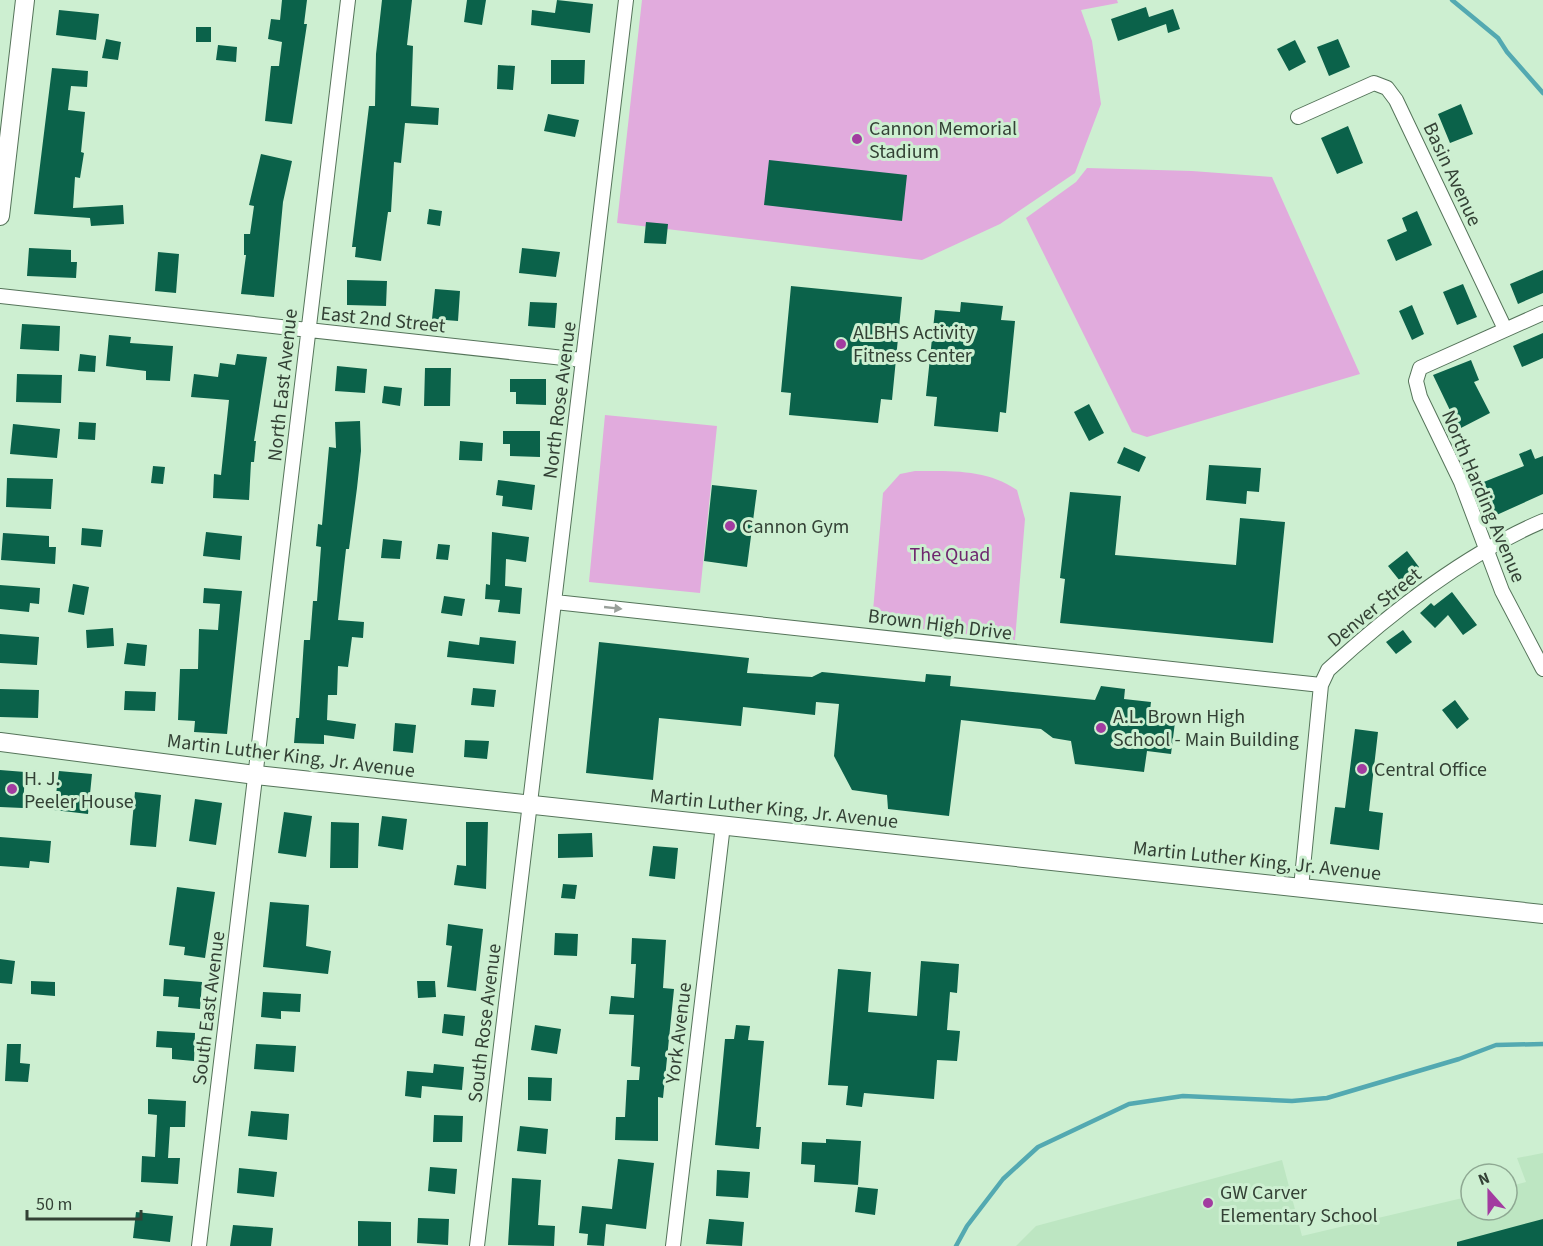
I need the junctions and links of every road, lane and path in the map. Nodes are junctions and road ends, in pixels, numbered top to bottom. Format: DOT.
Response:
graph roads {
  1 [pos="25,0"];
  2 [pos="348,0"];
  3 [pos="626,0"];
  4 [pos="1298,117"];
  5 [pos="0,216"];
  6 [pos="0,296"];
  7 [pos="1543,313"];
  8 [pos="1505,329"];
  9 [pos="308,331"];
  10 [pos="582,360"];
  11 [pos="1543,521"];
  12 [pos="1485,550"];
  13 [pos="555,602"];
  14 [pos="1543,669"];
  15 [pos="1321,686"];
  16 [pos="0,742"];
  17 [pos="256,775"];
  18 [pos="530,805"];
  19 [pos="723,825"];
  20 [pos="1301,888"];
  21 [pos="1543,914"];
  22 [pos="199,1246"];
  23 [pos="477,1246"];
  24 [pos="673,1246"];
  1 -- 5 [label="main road"];
  2 -- 9 [label="street, North East Avenue"];
  3 -- 10 [label="street, North Rose Avenue"];
  4 -- 8 [label="street, Basin Avenue"];
  6 -- 9 [label="street, East 2nd Street"];
  7 -- 8 [label="street"];
  8 -- 12 [label="street, North Harding Avenue"];
  9 -- 10 [label="street, East 2nd Street"];
  9 -- 17 [label="street, North East Avenue"];
  10 -- 13 [label="street, North Rose Avenue"];
  11 -- 12 [label="street, Denver Street"];
  12 -- 14 [label="street, North Harding Avenue"];
  12 -- 15 [label="street, Denver Street"];
  13 -- 15 [label="street, Brown High Drive, one-way"];
  13 -- 18 [label="street, North Rose Avenue"];
  15 -- 20 [label="street, Denver Street"];
  16 -- 17 [label="main road, Martin Luther King, Jr. Avenue"];
  17 -- 18 [label="main road, Martin Luther King, Jr. Avenue"];
  17 -- 22 [label="street, South East Avenue"];
  18 -- 19 [label="main road, Martin Luther King, Jr. Avenue"];
  18 -- 23 [label="street, South Rose Avenue"];
  19 -- 20 [label="main road, Martin Luther King, Jr. Avenue"];
  19 -- 24 [label="street, York Avenue"];
  20 -- 21 [label="main road, Martin Luther King, Jr. Avenue"];
}
